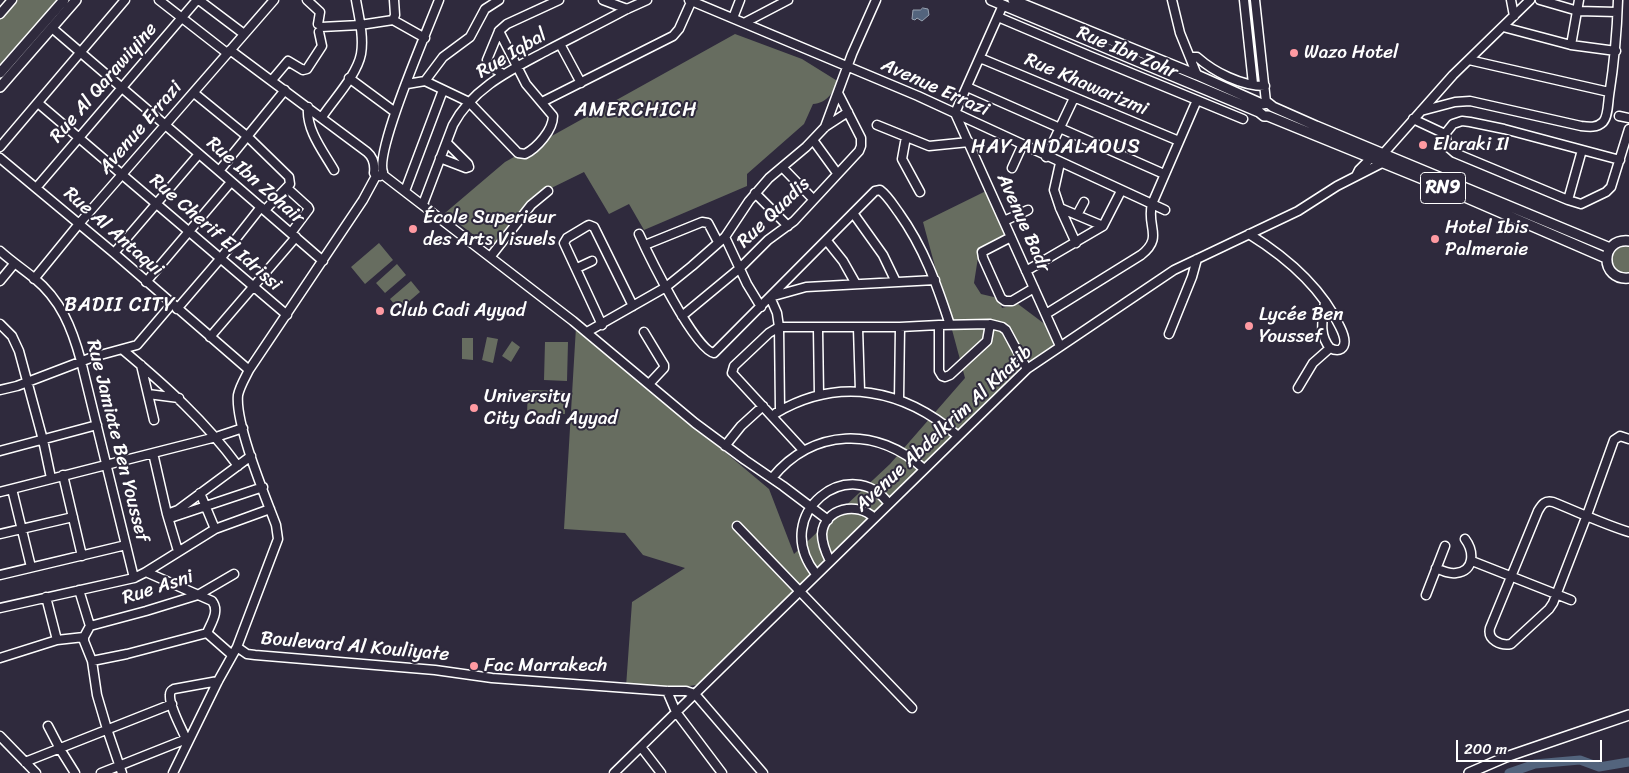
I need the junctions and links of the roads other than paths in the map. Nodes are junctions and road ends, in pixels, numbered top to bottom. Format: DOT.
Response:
graph roads {
  1 [pos="12,0"];
  2 [pos="64,0"];
  3 [pos="76,0"];
  4 [pos="125,0"];
  5 [pos="159,0"];
  6 [pos="198,0"];
  7 [pos="274,0"];
  8 [pos="307,0"];
  9 [pos="356,0"];
  10 [pos="394,0"];
  11 [pos="440,0"];
  12 [pos="499,0"];
  13 [pos="559,0"];
  14 [pos="603,0"];
  15 [pos="647,0"];
  16 [pos="691,0"];
  17 [pos="740,0"];
  18 [pos="788,0"];
  19 [pos="876,0"];
  20 [pos="991,0"];
  21 [pos="1013,0"];
  22 [pos="1172,0"];
  23 [pos="1244,0"];
  24 [pos="1255,0"];
  25 [pos="1511,0"];
  26 [pos="1530,0"];
  27 [pos="1540,0"];
  28 [pos="1579,0"];
  29 [pos="1618,0"];
  30 [pos="1002,4"];
  31 [pos="627,9"];
  32 [pos="1578,11"];
  33 [pos="1618,12"];
  34 [pos="0,14"];
  35 [pos="998,16"];
  36 [pos="1514,16"];
  37 [pos="182,18"];
  38 [pos="733,18"];
  39 [pos="393,20"];
  40 [pos="744,23"];
  41 [pos="360,25"];
  42 [pos="1503,27"];
  43 [pos="52,28"];
  44 [pos="319,28"];
  45 [pos="499,31"];
  46 [pos="244,34"];
  47 [pos="425,38"];
  48 [pos="560,44"];
  49 [pos="1571,45"];
  50 [pos="228,51"];
  51 [pos="1616,51"];
  52 [pos="80,52"];
  53 [pos="1190,57"];
  54 [pos="980,58"];
  55 [pos="1469,60"];
  56 [pos="517,67"];
  57 [pos="847,67"];
  58 [pos="0,73"];
  59 [pos="503,74"];
  60 [pos="1197,75"];
  61 [pos="350,78"];
  62 [pos="272,80"];
  63 [pos="425,81"];
  64 [pos="581,83"];
  65 [pos="407,84"];
  66 [pos="1253,84"];
  67 [pos="1265,86"];
  68 [pos="0,87"];
  69 [pos="967,87"];
  70 [pos="122,88"];
  71 [pos="285,90"];
  72 [pos="443,90"];
  73 [pos="1609,92"];
  74 [pos="194,93"];
  75 [pos="838,93"];
  76 [pos="1074,98"];
  77 [pos="1198,100"];
  78 [pos="470,102"];
  79 [pos="542,102"];
  80 [pos="38,103"];
  81 [pos="1265,106"];
  82 [pos="308,107"];
  83 [pos="1421,111"];
  84 [pos="395,112"];
  85 [pos="848,112"];
  86 [pos="955,113"];
  87 [pos="1619,116"];
  88 [pos="322,117"];
  89 [pos="1629,118"];
  90 [pos="1243,119"];
  91 [pos="1413,119"];
  92 [pos="976,124"];
  93 [pos="166,125"];
  94 [pos="877,125"];
  95 [pos="824,127"];
  96 [pos="1059,128"];
  97 [pos="1629,129"];
  98 [pos="965,134"];
  99 [pos="1445,134"];
  100 [pos="248,137"];
  101 [pos="906,137"];
  102 [pos="79,138"];
  103 [pos="813,140"];
  104 [pos="1179,141"];
  105 [pos="969,142"];
  106 [pos="447,143"];
  107 [pos="1022,146"];
  108 [pos="0,147"];
  109 [pos="1582,150"];
  110 [pos="199,154"];
  111 [pos="1046,156"];
  112 [pos="0,158"];
  113 [pos="440,158"];
  114 [pos="1370,159"];
  115 [pos="1383,159"];
  116 [pos="1620,160"];
  117 [pos="1060,163"];
  118 [pos="782,166"];
  119 [pos="1012,168"];
  120 [pos="219,170"];
  121 [pos="334,170"];
  122 [pos="378,171"];
  123 [pos="837,173"];
  124 [pos="122,174"];
  125 [pos="1164,174"];
  126 [pos="1356,176"];
  127 [pos="231,182"];
  128 [pos="36,188"];
  129 [pos="287,188"];
  130 [pos="404,190"];
  131 [pos="1121,191"];
  132 [pos="548,192"];
  133 [pos="920,192"];
  134 [pos="755,193"];
  135 [pos="813,199"];
  136 [pos="1568,200"];
  137 [pos="1084,202"];
  138 [pos="157,203"];
  139 [pos="422,204"];
  140 [pos="1152,204"];
  141 [pos="1060,208"];
  142 [pos="263,209"];
  143 [pos="1028,210"];
  144 [pos="1165,210"];
  145 [pos="853,213"];
  146 [pos="1078,215"];
  147 [pos="1004,222"];
  148 [pos="78,225"];
  149 [pos="788,226"];
  150 [pos="1103,226"];
  151 [pos="188,231"];
  152 [pos="639,234"];
  153 [pos="1249,234"];
  154 [pos="294,235"];
  155 [pos="1012,237"];
  156 [pos="722,240"];
  157 [pos="827,240"];
  158 [pos="1629,241"];
  159 [pos="1076,243"];
  160 [pos="645,246"];
  161 [pos="1610,248"];
  162 [pos="0,251"];
  163 [pos="114,253"];
  164 [pos="491,256"];
  165 [pos="1197,258"];
  166 [pos="1606,258"];
  167 [pos="220,259"];
  168 [pos="592,261"];
  169 [pos="323,262"];
  170 [pos="14,264"];
  171 [pos="577,268"];
  172 [pos="740,268"];
  173 [pos="1026,271"];
  174 [pos="34,278"];
  175 [pos="1629,278"];
  176 [pos="935,280"];
  177 [pos="0,281"];
  178 [pos="146,282"];
  179 [pos="896,282"];
  180 [pos="856,284"];
  181 [pos="253,287"];
  182 [pos="666,287"];
  183 [pos="1034,288"];
  184 [pos="770,297"];
  185 [pos="1326,302"];
  186 [pos="634,306"];
  187 [pos="175,307"];
  188 [pos="761,307"];
  189 [pos="1046,314"];
  190 [pos="287,316"];
  191 [pos="682,316"];
  192 [pos="0,324"];
  193 [pos="990,324"];
  194 [pos="602,325"];
  195 [pos="939,325"];
  196 [pos="950,325"];
  197 [pos="778,328"];
  198 [pos="858,328"];
  199 [pos="900,328"];
  200 [pos="818,329"];
  201 [pos="587,332"];
  202 [pos="644,332"];
  203 [pos="1169,334"];
  204 [pos="210,337"];
  205 [pos="1060,346"];
  206 [pos="1330,348"];
  207 [pos="123,350"];
  208 [pos="81,361"];
  209 [pos="141,364"];
  210 [pos="1027,369"];
  211 [pos="249,370"];
  212 [pos="27,381"];
  213 [pos="649,384"];
  214 [pos="1298,388"];
  215 [pos="0,390"];
  216 [pos="860,391"];
  217 [pos="148,394"];
  218 [pos="819,395"];
  219 [pos="179,398"];
  220 [pos="899,400"];
  221 [pos="762,406"];
  222 [pos="780,410"];
  223 [pos="771,415"];
  224 [pos="154,420"];
  225 [pos="97,424"];
  226 [pos="243,428"];
  227 [pos="958,436"];
  228 [pos="216,437"];
  229 [pos="1629,439"];
  230 [pos="43,440"];
  231 [pos="725,446"];
  232 [pos="804,450"];
  233 [pos="0,451"];
  234 [pos="153,453"];
  235 [pos="251,456"];
  236 [pos="107,465"];
  237 [pos="238,466"];
  238 [pos="924,469"];
  239 [pos="63,475"];
  240 [pos="51,478"];
  241 [pos="772,478"];
  242 [pos="263,487"];
  243 [pos="12,489"];
  244 [pos="0,492"];
  245 [pos="200,493"];
  246 [pos="888,504"];
  247 [pos="206,505"];
  248 [pos="811,507"];
  249 [pos="270,509"];
  250 [pos="168,516"];
  251 [pos="1587,516"];
  252 [pos="73,517"];
  253 [pos="874,518"];
  254 [pos="828,520"];
  255 [pos="736,526"];
  256 [pos="22,529"];
  257 [pos="215,529"];
  258 [pos="1629,532"];
  259 [pos="0,534"];
  260 [pos="1465,539"];
  261 [pos="126,544"];
  262 [pos="1445,546"];
  263 [pos="178,550"];
  264 [pos="82,556"];
  265 [pos="830,561"];
  266 [pos="1472,561"];
  267 [pos="31,567"];
  268 [pos="1436,568"];
  269 [pos="146,572"];
  270 [pos="234,574"];
  271 [pos="816,574"];
  272 [pos="0,575"];
  273 [pos="1512,575"];
  274 [pos="134,578"];
  275 [pos="79,590"];
  276 [pos="800,591"];
  277 [pos="1557,594"];
  278 [pos="198,595"];
  279 [pos="1426,595"];
  280 [pos="46,598"];
  281 [pos="1572,600"];
  282 [pos="0,608"];
  283 [pos="90,626"];
  284 [pos="207,633"];
  285 [pos="84,638"];
  286 [pos="57,640"];
  287 [pos="237,646"];
  288 [pos="232,654"];
  289 [pos="0,658"];
  290 [pos="92,661"];
  291 [pos="218,681"];
  292 [pos="667,691"];
  293 [pos="695,694"];
  294 [pos="172,704"];
  295 [pos="912,708"];
  296 [pos="676,712"];
  297 [pos="1629,714"];
  298 [pos="48,726"];
  299 [pos="106,729"];
  300 [pos="188,739"];
  301 [pos="2,742"];
  302 [pos="641,747"];
  303 [pos="60,749"];
  304 [pos="25,762"];
  305 [pos="121,769"];
  306 [pos="34,773"];
  307 [pos="75,773"];
  308 [pos="101,773"];
  309 [pos="173,773"];
  310 [pos="614,773"];
  311 [pos="661,773"];
  312 [pos="722,773"];
  313 [pos="763,773"];
  314 [pos="1469,773"];
  1 -- 34 [label="street"];
  2 -- 58 [label="main road"];
  3 -- 43 [label="main road"];
  4 -- 52 [label="street"];
  5 -- 37 [label="street"];
  6 -- 37 [label="street, Rue Al Qarawiyine"];
  6 -- 46 [label="street"];
  7 -- 46 [label="street, Avenue Errazi"];
  8 -- 44 [label="street"];
  9 -- 41 [label="street"];
  10 -- 39 [label="street"];
  11 -- 47 [label="street, Boulevard Al Kouliyate"];
  12 -- 63 [label="street"];
  13 -- 45 [label="street"];
  14 -- 31 [label="street"];
  15 -- 31 [label="street, Rue Iqbal"];
  16 -- 38 [label="street, Avenue Errazi"];
  16 -- 64 [label="street"];
  17 -- 38 [label="street"];
  18 -- 40 [label="street"];
  19 -- 57 [label="street"];
  20 -- 30 [label="main road, RN9"];
  21 -- 60 [label="main road, RN9"];
  22 -- 53 [label="street"];
  23 -- 66 [label="street"];
  24 -- 67 [label="street"];
  25 -- 36 [label="street"];
  26 -- 36 [label="street"];
  27 -- 32 [label="street"];
  28 -- 32 [label="street"];
  29 -- 33 [label="street"];
  30 -- 35 [label="street"];
  30 -- 81 [label="main road, RN9"];
  31 -- 48 [label="street, Rue Iqbal"];
  32 -- 33 [label="street"];
  32 -- 49 [label="street"];
  33 -- 51 [label="street"];
  35 -- 54 [label="street"];
  35 -- 77 [label="street, Rue Ibn Zohr"];
  36 -- 42 [label="street"];
  37 -- 50 [label="street"];
  37 -- 70 [label="street, Rue Al Qarawiyine"];
  38 -- 40 [label="street, Avenue Errazi"];
  39 -- 41 [label="street"];
  39 -- 47 [label="street"];
  40 -- 57 [label="street, Avenue Errazi"];
  41 -- 44 [label="street"];
  41 -- 61 [label="street"];
  42 -- 49 [label="street"];
  42 -- 55 [label="street"];
  43 -- 52 [label="street, Rue Ibn Zohair"];
  43 -- 68 [label="main road"];
  44 -- 62 [label="street"];
  45 -- 56 [label="street"];
  45 -- 59 [label="street"];
  46 -- 50 [label="street, Avenue Errazi"];
  47 -- 65 [label="street, Boulevard Al Kouliyate"];
  48 -- 56 [label="street, Rue Iqbal"];
  48 -- 64 [label="street"];
  49 -- 51 [label="street"];
  50 -- 62 [label="street"];
  50 -- 74 [label="street, Avenue Errazi"];
  51 -- 73 [label="street"];
  52 -- 70 [label="street, Rue Ibn Zohair"];
  52 -- 80 [label="street"];
  53 -- 60 [label="street"];
  53 -- 66 [label="street"];
  54 -- 69 [label="street"];
  54 -- 76 [label="street, Rue Khawarizmi"];
  55 -- 73 [label="street"];
  55 -- 83 [label="street"];
  56 -- 59 [label="street, Rue Iqbal"];
  56 -- 79 [label="street"];
  57 -- 75 [label="street"];
  57 -- 86 [label="street, Avenue Errazi"];
  59 -- 78 [label="street, Rue Iqbal"];
  60 -- 81 [label="main road, RN9"];
  61 -- 84 [label="street"];
  61 -- 88 [label="street"];
  62 -- 71 [label="street"];
  63 -- 65 [label="street"];
  63 -- 72 [label="street"];
  64 -- 79 [label="street"];
  65 -- 84 [label="street, Boulevard Al Kouliyate"];
  66 -- 67 [label="street"];
  67 -- 81 [label="street"];
  69 -- 86 [label="street"];
  69 -- 96 [label="street"];
  70 -- 93 [label="street, Rue Ibn Zohair"];
  70 -- 102 [label="street, Rue Al Qarawiyine"];
  71 -- 82 [label="street"];
  71 -- 100 [label="street"];
  72 -- 78 [label="street"];
  72 -- 130 [label="street"];
  73 -- 83 [label="street"];
  74 -- 93 [label="street, Avenue Errazi"];
  74 -- 100 [label="street"];
  75 -- 85 [label="street, Rue Quadis"];
  75 -- 95 [label="street"];
  76 -- 96 [label="street"];
  76 -- 104 [label="street, Rue Khawarizmi"];
  77 -- 90 [label="street, Rue Ibn Zohr"];
  77 -- 104 [label="street"];
  78 -- 79 [label="street"];
  78 -- 106 [label="street, Rue Iqbal"];
  80 -- 102 [label="street, Rue Cherif El Idrissi"];
  80 -- 108 [label="street"];
  81 -- 114 [label="main road, RN9"];
  81 -- 115 [label="main road, RN9"];
  82 -- 88 [label="street"];
  82 -- 121 [label="street"];
  83 -- 91 [label="street"];
  84 -- 122 [label="street, Boulevard Al Kouliyate"];
  85 -- 95 [label="street"];
  85 -- 123 [label="street, Rue Quadis"];
  86 -- 92 [label="street, Avenue Errazi"];
  86 -- 98 [label="street, Avenue Badr"];
  87 -- 89 [label="street"];
  88 -- 122 [label="street"];
  91 -- 99 [label="street"];
  91 -- 115 [label="street"];
  92 -- 98 [label="street"];
  92 -- 107 [label="street, Avenue Errazi"];
  93 -- 110 [label="street, Rue Ibn Zohair"];
  93 -- 124 [label="street, Avenue Errazi"];
  94 -- 101 [label="street"];
  95 -- 103 [label="street"];
  96 -- 111 [label="street"];
  96 -- 125 [label="street"];
  97 -- 116 [label="street"];
  98 -- 105 [label="street, Avenue Badr"];
  99 -- 109 [label="street"];
  99 -- 136 [label="street"];
  100 -- 120 [label="street"];
  100 -- 129 [label="street"];
  101 -- 105 [label="street"];
  101 -- 133 [label="street"];
  102 -- 124 [label="street, Rue Cherif El Idrissi"];
  102 -- 128 [label="street, Rue Al Qarawiyine"];
  103 -- 118 [label="street"];
  103 -- 123 [label="street"];
  104 -- 125 [label="street"];
  105 -- 147 [label="street, Avenue Badr"];
  106 -- 113 [label="street, Rue Iqbal"];
  106 -- 113 [label="street"];
  107 -- 111 [label="street, Avenue Errazi"];
  107 -- 119 [label="street"];
  109 -- 116 [label="street"];
  109 -- 136 [label="street"];
  110 -- 120 [label="street, Rue Ibn Zohair"];
  110 -- 138 [label="street"];
  111 -- 117 [label="street, Avenue Errazi"];
  112 -- 128 [label="street, Rue Al Antaqui"];
  113 -- 139 [label="street, Rue Iqbal"];
  114 -- 115 [label="main road, RN9"];
  114 -- 126 [label="street, Avenue Abdelkrim Al Khatib"];
  115 -- 126 [label="street, Avenue Abdelkrim Al Khatib"];
  115 -- 161 [label="main road, RN9"];
  115 -- 166 [label="main road, RN9"];
  116 -- 136 [label="street"];
  117 -- 131 [label="street, Avenue Errazi"];
  117 -- 141 [label="street"];
  118 -- 134 [label="street"];
  118 -- 135 [label="street"];
  120 -- 127 [label="street, Rue Ibn Zohair"];
  122 -- 130 [label="street"];
  122 -- 169 [label="street, Boulevard Al Kouliyate"];
  123 -- 135 [label="street, Rue Quadis"];
  124 -- 138 [label="street, Rue Cherif El Idrissi"];
  124 -- 148 [label="street, Avenue Errazi"];
  125 -- 140 [label="street"];
  126 -- 153 [label="street, Avenue Abdelkrim Al Khatib"];
  127 -- 142 [label="street, Rue Ibn Zohair"];
  127 -- 151 [label="street"];
  128 -- 148 [label="street, Rue Al Antaqui"];
  129 -- 142 [label="street"];
  129 -- 154 [label="street"];
  130 -- 139 [label="street"];
  131 -- 140 [label="street, Avenue Errazi"];
  131 -- 150 [label="street"];
  132 -- 164 [label="street"];
  134 -- 149 [label="street"];
  134 -- 156 [label="street"];
  135 -- 149 [label="street, Rue Quadis"];
  137 -- 146 [label="street"];
  138 -- 151 [label="street, Rue Cherif El Idrissi"];
  138 -- 163 [label="street"];
  139 -- 164 [label="street"];
  140 -- 144 [label="street, Avenue Errazi"];
  140 -- 189 [label="street"];
  141 -- 146 [label="street"];
  141 -- 159 [label="street"];
  142 -- 154 [label="street, Rue Ibn Zohair"];
  142 -- 167 [label="street"];
  143 -- 147 [label="street"];
  145 -- 157 [label="street"];
  145 -- 176 [label="street"];
  145 -- 179 [label="street"];
  146 -- 150 [label="street"];
  147 -- 155 [label="street, Avenue Badr"];
  148 -- 163 [label="street, Rue Al Antaqui"];
  148 -- 174 [label="street, Avenue Errazi"];
  149 -- 172 [label="street, Rue Quadis"];
  150 -- 159 [label="street"];
  151 -- 167 [label="street, Rue Cherif El Idrissi"];
  151 -- 178 [label="street"];
  152 -- 160 [label="street"];
  153 -- 165 [label="street, Avenue Abdelkrim Al Khatib"];
  153 -- 185 [label="street"];
  154 -- 169 [label="street, Rue Ibn Zohair"];
  154 -- 181 [label="street"];
  155 -- 173 [label="street, Avenue Badr"];
  155 -- 183 [label="street"];
  156 -- 160 [label="street"];
  156 -- 172 [label="street"];
  156 -- 182 [label="street"];
  157 -- 180 [label="street"];
  157 -- 184 [label="street"];
  158 -- 161 [label="main road"];
  159 -- 173 [label="street"];
  160 -- 182 [label="street"];
  161 -- 166 [label="main road"];
  162 -- 170 [label="street, Rue Jamiate Ben Youssef"];
  163 -- 178 [label="street, Rue Al Antaqui"];
  164 -- 201 [label="street"];
  165 -- 203 [label="street"];
  165 -- 205 [label="street, Avenue Abdelkrim Al Khatib"];
  166 -- 175 [label="main road"];
  167 -- 181 [label="street, Rue Cherif El Idrissi"];
  167 -- 187 [label="street"];
  168 -- 171 [label="street"];
  169 -- 190 [label="street, Boulevard Al Kouliyate"];
  170 -- 174 [label="street, Rue Jamiate Ben Youssef"];
  170 -- 177 [label="street"];
  171 -- 186 [label="street"];
  171 -- 194 [label="street"];
  172 -- 188 [label="street"];
  172 -- 191 [label="street, Rue Quadis"];
  173 -- 183 [label="street, Avenue Badr"];
  174 -- 208 [label="street, Rue Jamiate Ben Youssef"];
  176 -- 179 [label="street"];
  176 -- 196 [label="street"];
  178 -- 187 [label="street, Rue Al Antaqui"];
  179 -- 180 [label="street"];
  180 -- 184 [label="street"];
  181 -- 190 [label="street, Rue Cherif El Idrissi"];
  181 -- 204 [label="street"];
  182 -- 186 [label="street"];
  182 -- 191 [label="street"];
  183 -- 189 [label="street, Avenue Badr"];
  184 -- 188 [label="street"];
  184 -- 197 [label="street"];
  185 -- 206 [label="street"];
  185 -- 206 [label="street"];
  186 -- 194 [label="street"];
  187 -- 204 [label="street, Rue Al Antaqui"];
  187 -- 207 [label="street"];
  188 -- 191 [label="street"];
  189 -- 205 [label="street, Avenue Badr"];
  190 -- 211 [label="street, Boulevard Al Kouliyate"];
  192 -- 212 [label="street"];
  193 -- 195 [label="street"];
  193 -- 196 [label="street"];
  193 -- 210 [label="street"];
  194 -- 201 [label="street"];
  195 -- 196 [label="street"];
  195 -- 199 [label="street"];
  197 -- 200 [label="street"];
  197 -- 221 [label="street"];
  197 -- 222 [label="street"];
  198 -- 199 [label="street"];
  198 -- 200 [label="street"];
  198 -- 216 [label="street"];
  199 -- 220 [label="street"];
  200 -- 218 [label="street"];
  201 -- 213 [label="street"];
  202 -- 213 [label="street"];
  204 -- 211 [label="street, Rue Al Antaqui"];
  205 -- 210 [label="street, Avenue Abdelkrim Al Khatib"];
  206 -- 214 [label="street"];
  207 -- 208 [label="street"];
  207 -- 209 [label="street"];
  208 -- 212 [label="street"];
  208 -- 225 [label="street, Rue Jamiate Ben Youssef"];
  209 -- 217 [label="street"];
  209 -- 219 [label="street"];
  210 -- 227 [label="street, Avenue Abdelkrim Al Khatib"];
  211 -- 226 [label="street, Boulevard Al Kouliyate"];
  212 -- 215 [label="street"];
  212 -- 230 [label="street"];
  213 -- 231 [label="street"];
  216 -- 218 [label="street"];
  216 -- 220 [label="street"];
  217 -- 219 [label="street"];
  217 -- 224 [label="street"];
  218 -- 222 [label="street"];
  219 -- 228 [label="street"];
  220 -- 227 [label="street"];
  221 -- 223 [label="street"];
  221 -- 231 [label="street"];
  222 -- 223 [label="street"];
  223 -- 232 [label="street"];
  225 -- 230 [label="street"];
  225 -- 236 [label="street, Rue Jamiate Ben Youssef"];
  226 -- 228 [label="street"];
  226 -- 235 [label="street, Boulevard Al Kouliyate"];
  227 -- 238 [label="street, Avenue Abdelkrim Al Khatib"];
  228 -- 234 [label="street"];
  228 -- 237 [label="street"];
  229 -- 251 [label="street"];
  230 -- 233 [label="street"];
  230 -- 240 [label="street"];
  231 -- 241 [label="street"];
  232 -- 238 [label="street"];
  232 -- 241 [label="street"];
  234 -- 236 [label="street"];
  234 -- 250 [label="street"];
  235 -- 237 [label="street"];
  235 -- 242 [label="street, Boulevard Al Kouliyate"];
  236 -- 239 [label="street"];
  236 -- 261 [label="street, Rue Jamiate Ben Youssef"];
  237 -- 245 [label="street"];
  238 -- 246 [label="street, Avenue Abdelkrim Al Khatib"];
  239 -- 240 [label="street"];
  239 -- 252 [label="street"];
  240 -- 243 [label="street"];
  241 -- 248 [label="street"];
  242 -- 247 [label="street"];
  242 -- 249 [label="street, Boulevard Al Kouliyate"];
  243 -- 244 [label="street"];
  243 -- 256 [label="street"];
  245 -- 247 [label="street"];
  245 -- 250 [label="street"];
  246 -- 248 [label="street"];
  246 -- 253 [label="street, Avenue Abdelkrim Al Khatib"];
  247 -- 250 [label="street"];
  247 -- 257 [label="street"];
  248 -- 254 [label="street"];
  248 -- 271 [label="street"];
  249 -- 257 [label="street"];
  249 -- 287 [label="street, Boulevard Al Kouliyate"];
  250 -- 263 [label="street"];
  251 -- 258 [label="street"];
  251 -- 273 [label="street"];
  251 -- 277 [label="street"];
  252 -- 256 [label="street"];
  252 -- 264 [label="street"];
  253 -- 254 [label="street"];
  253 -- 265 [label="street, Avenue Abdelkrim Al Khatib"];
  254 -- 265 [label="street"];
  255 -- 276 [label="street"];
  256 -- 259 [label="street"];
  256 -- 267 [label="street"];
  257 -- 263 [label="street"];
  260 -- 266 [label="street"];
  261 -- 264 [label="street"];
  261 -- 274 [label="street, Rue Jamiate Ben Youssef"];
  262 -- 268 [label="street"];
  263 -- 269 [label="street"];
  264 -- 267 [label="street"];
  265 -- 271 [label="street, Avenue Abdelkrim Al Khatib"];
  266 -- 268 [label="street"];
  266 -- 273 [label="street"];
  267 -- 272 [label="street"];
  268 -- 279 [label="street"];
  269 -- 274 [label="street"];
  269 -- 278 [label="street"];
  270 -- 278 [label="street, Rue Asni"];
  271 -- 276 [label="street, Avenue Abdelkrim Al Khatib"];
  273 -- 277 [label="street"];
  273 -- 277 [label="street"];
  274 -- 275 [label="street"];
  275 -- 280 [label="street"];
  275 -- 283 [label="street"];
  276 -- 293 [label="street, Avenue Abdelkrim Al Khatib"];
  276 -- 295 [label="street"];
  277 -- 281 [label="street"];
  278 -- 283 [label="street, Rue Asni"];
  278 -- 284 [label="street"];
  280 -- 282 [label="street"];
  280 -- 286 [label="street"];
  283 -- 285 [label="street"];
  284 -- 288 [label="street"];
  284 -- 290 [label="street"];
  285 -- 286 [label="street"];
  285 -- 290 [label="street"];
  286 -- 289 [label="street"];
  287 -- 288 [label="street"];
  287 -- 292 [label="street, Boulevard Al Kouliyate"];
  288 -- 291 [label="street"];
  290 -- 299 [label="street"];
  291 -- 294 [label="street"];
  291 -- 300 [label="street"];
  292 -- 293 [label="street, Boulevard Al Kouliyate"];
  292 -- 296 [label="street"];
  293 -- 296 [label="street, Avenue Abdelkrim Al Khatib"];
  293 -- 313 [label="street"];
  294 -- 299 [label="street"];
  294 -- 300 [label="street"];
  296 -- 302 [label="street, Avenue Abdelkrim Al Khatib"];
  296 -- 312 [label="street"];
  297 -- 314 [label="main road"];
  298 -- 303 [label="street"];
  299 -- 303 [label="street"];
  299 -- 305 [label="street"];
  300 -- 305 [label="street"];
  300 -- 309 [label="street"];
  301 -- 304 [label="street"];
  302 -- 310 [label="street, Avenue Abdelkrim Al Khatib"];
  302 -- 311 [label="street"];
  303 -- 304 [label="street"];
  303 -- 307 [label="street"];
  304 -- 306 [label="street"];
  305 -- 308 [label="street"];
}
